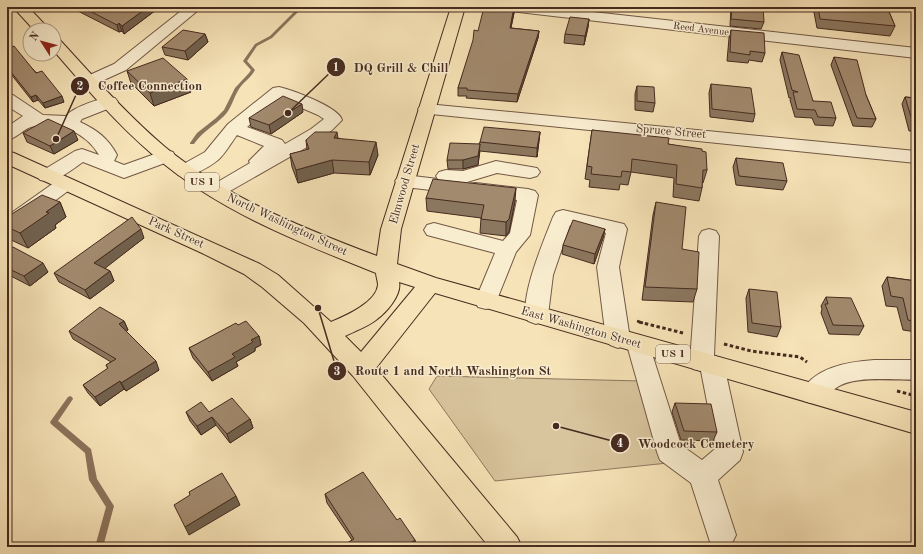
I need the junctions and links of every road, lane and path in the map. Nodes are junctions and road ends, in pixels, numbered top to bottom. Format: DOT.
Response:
graph roads {
  1 [pos="20,7"];
  2 [pos="195,7"];
  3 [pos="458,7"];
  4 [pos="510,7"];
  5 [pos="34,22"];
  6 [pos="62,51"];
  7 [pos="916,53"];
  8 [pos="89,82"];
  9 [pos="8,100"];
  10 [pos="109,102"];
  11 [pos="427,109"];
  12 [pos="32,119"];
  13 [pos="69,123"];
  14 [pos="237,129"];
  15 [pos="7,135"];
  16 [pos="166,156"];
  17 [pos="7,157"];
  18 [pos="916,157"];
  19 [pos="103,164"];
  20 [pos="185,171"];
  21 [pos="530,172"];
  22 [pos="244,174"];
  23 [pos="406,178"];
  24 [pos="56,180"];
  25 [pos="216,191"];
  26 [pos="7,226"];
  27 [pos="434,230"];
  28 [pos="709,236"];
  29 [pos="506,249"];
  30 [pos="386,269"];
  31 [pos="430,284"];
  32 [pos="486,302"];
  33 [pos="536,316"];
  34 [pos="329,334"];
  35 [pos="628,342"];
  36 [pos="707,364"];
  37 [pos="362,369"];
  38 [pos="916,370"];
  39 [pos="890,389"];
  40 [pos="813,394"];
  41 [pos="916,396"];
  42 [pos="916,422"];
  43 [pos="703,476"];
  44 [pos="721,535"];
  45 [pos="507,547"];
  1 -- 5 [label="main road"];
  2 -- 8 [label="street"];
  3 -- 11 [label="main road, Elmwood Street"];
  4 -- 7 [label="street, Reed Avenue"];
  6 -- 8 [label="main road, North Washington Street / US 1"];
  8 -- 10 [label="main road, North Washington Street / US 1"];
  9 -- 12 [label="street"];
  10 -- 13 [label="street"];
  10 -- 16 [label="main road, North Washington Street / US 1"];
  11 -- 18 [label="street, Spruce Street"];
  11 -- 23 [label="main road, Elmwood Street"];
  12 -- 13 [label="street"];
  12 -- 15 [label="street"];
  13 -- 19 [label="street"];
  14 -- 20 [label="street"];
  14 -- 22 [label="street"];
  14 -- 22 [label="street"];
  16 -- 19 [label="street"];
  16 -- 20 [label="main road, North Washington Street / US 1"];
  17 -- 24 [label="main road, Park Street"];
  19 -- 24 [label="street"];
  20 -- 25 [label="main road, North Washington Street / US 1"];
  21 -- 23 [label="street"];
  22 -- 25 [label="street"];
  23 -- 29 [label="street"];
  23 -- 30 [label="main road, Elmwood Street"];
  24 -- 26 [label="street"];
  24 -- 34 [label="main road, Park Street"];
  25 -- 30 [label="main road, North Washington Street / US 1"];
  27 -- 29 [label="street"];
  28 -- 36 [label="street"];
  29 -- 32 [label="street"];
  30 -- 31 [label="main road, East Washington Street / US 1"];
  30 -- 34 [label="main road, Elmwood Street"];
  31 -- 32 [label="main road, East Washington Street / US 1"];
  31 -- 37 [label="main road"];
  32 -- 33 [label="main road, East Washington Street / US 1"];
  33 -- 35 [label="main road, East Washington Street / US 1"];
  33 -- 35 [label="street"];
  34 -- 37 [label="main road"];
  35 -- 36 [label="main road, East Washington Street / US 1"];
  35 -- 43 [label="street"];
  36 -- 40 [label="main road, East Washington Street / US 1"];
  36 -- 43 [label="street"];
  37 -- 45 [label="main road"];
  38 -- 40 [label="street"];
  39 -- 41 [label="path"];
  40 -- 42 [label="main road, East Washington Street / US 1"];
  43 -- 44 [label="street"];
}
